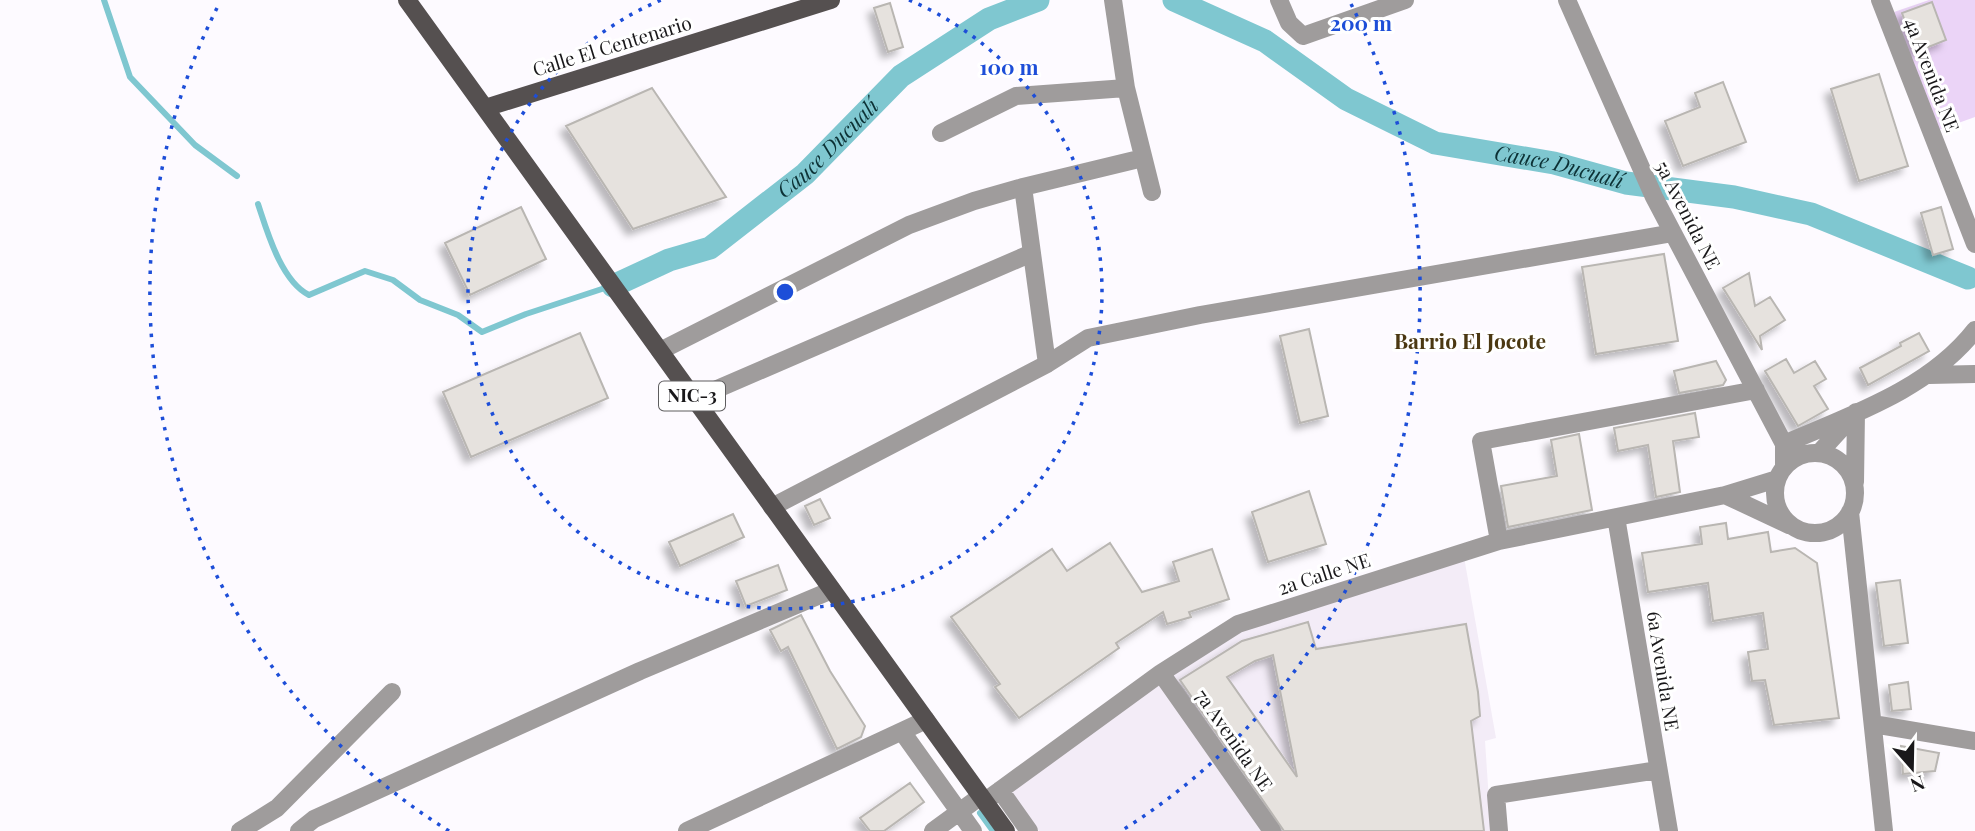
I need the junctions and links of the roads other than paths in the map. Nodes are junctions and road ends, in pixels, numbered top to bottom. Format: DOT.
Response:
graph roads {
  1 [pos="407,0"];
  2 [pos="831,0"];
  3 [pos="1114,0"];
  4 [pos="1279,0"];
  5 [pos="1405,0"];
  6 [pos="1567,0"];
  7 [pos="1887,2"];
  8 [pos="1126,88"];
  9 [pos="485,108"];
  10 [pos="941,133"];
  11 [pos="1143,158"];
  12 [pos="1023,187"];
  13 [pos="1152,192"];
  14 [pos="1672,233"];
  15 [pos="1975,244"];
  16 [pos="1032,253"];
  17 [pos="1975,330"];
  18 [pos="660,351"];
  19 [pos="1047,364"];
  20 [pos="1975,374"];
  21 [pos="1929,375"];
  22 [pos="1756,390"];
  23 [pos="694,399"];
  24 [pos="1856,412"];
  25 [pos="1784,444"];
  26 [pos="1812,453"];
  27 [pos="1780,473"];
  28 [pos="1855,486"];
  29 [pos="1725,495"];
  30 [pos="772,507"];
  31 [pos="1850,512"];
  32 [pos="1616,517"];
  33 [pos="1793,526"];
  34 [pos="1818,533"];
  35 [pos="1499,541"];
  36 [pos="1854,552"];
  37 [pos="832,590"];
  38 [pos="1161,673"];
  39 [pos="392,692"];
  40 [pos="926,720"];
  41 [pos="1873,724"];
  42 [pos="903,733"];
  43 [pos="1975,741"];
  44 [pos="1658,770"];
  45 [pos="1000,790"];
  46 [pos="982,799"];
  47 [pos="277,808"];
  48 [pos="959,811"];
  49 [pos="240,831"];
  50 [pos="290,831"];
  51 [pos="299,831"];
  52 [pos="687,831"];
  53 [pos="933,831"];
  54 [pos="974,831"];
  55 [pos="1006,831"];
  56 [pos="1029,831"];
  57 [pos="1272,831"];
  58 [pos="1499,831"];
  59 [pos="1669,831"];
  60 [pos="1884,831"];
  1 -- 9 [label="main road, NIC-3"];
  2 -- 9 [label="main road, Calle El Centenario"];
  3 -- 8 [label="street"];
  4 -- 5 [label="street"];
  6 -- 14 [label="street, 5a Avenida NE"];
  7 -- 15 [label="street, 4a Avenida NE"];
  8 -- 10 [label="street"];
  8 -- 11 [label="street"];
  9 -- 18 [label="main road, NIC-3"];
  11 -- 12 [label="street"];
  11 -- 13 [label="street"];
  12 -- 16 [label="street"];
  12 -- 18 [label="street"];
  14 -- 19 [label="street"];
  14 -- 22 [label="street, 5a Avenida NE"];
  16 -- 19 [label="street"];
  16 -- 23 [label="street"];
  17 -- 21 [label="street"];
  18 -- 23 [label="main road, NIC-3"];
  19 -- 30 [label="street"];
  20 -- 21 [label="street"];
  21 -- 24 [label="street"];
  22 -- 25 [label="street, 5a Avenida NE"];
  22 -- 35 [label="street"];
  23 -- 30 [label="main road, NIC-3"];
  24 -- 25 [label="street"];
  24 -- 26 [label="street"];
  24 -- 28 [label="street"];
  25 -- 26 [label="street"];
  25 -- 27 [label="street"];
  26 -- 27 [label="street"];
  26 -- 28 [label="street"];
  27 -- 29 [label="street, 2a Calle NE"];
  27 -- 33 [label="street"];
  28 -- 31 [label="street"];
  29 -- 32 [label="street, 2a Calle NE"];
  29 -- 33 [label="street"];
  30 -- 37 [label="main road, NIC-3"];
  31 -- 34 [label="street"];
  31 -- 36 [label="street"];
  32 -- 35 [label="street, 2a Calle NE"];
  32 -- 44 [label="street, 6a Avenida NE"];
  33 -- 34 [label="street"];
  34 -- 36 [label="street"];
  35 -- 38 [label="street, 2a Calle NE"];
  36 -- 41 [label="street"];
  37 -- 40 [label="main road, NIC-3"];
  37 -- 51 [label="street"];
  38 -- 45 [label="street, 2a Calle NE"];
  38 -- 57 [label="street, 7a Avenida NE"];
  39 -- 47 [label="street"];
  40 -- 42 [label="street"];
  40 -- 46 [label="main road, NIC-3"];
  41 -- 43 [label="street"];
  41 -- 60 [label="street"];
  42 -- 48 [label="street"];
  42 -- 52 [label="street"];
  44 -- 58 [label="street"];
  44 -- 59 [label="street, 6a Avenida NE"];
  45 -- 46 [label="street, 2a Calle NE"];
  45 -- 56 [label="street"];
  46 -- 48 [label="street, 2a Calle NE"];
  46 -- 55 [label="main road, NIC-3"];
  47 -- 49 [label="street"];
  47 -- 50 [label="street"];
  48 -- 53 [label="street, 2a Calle NE"];
  48 -- 54 [label="street"];
}
